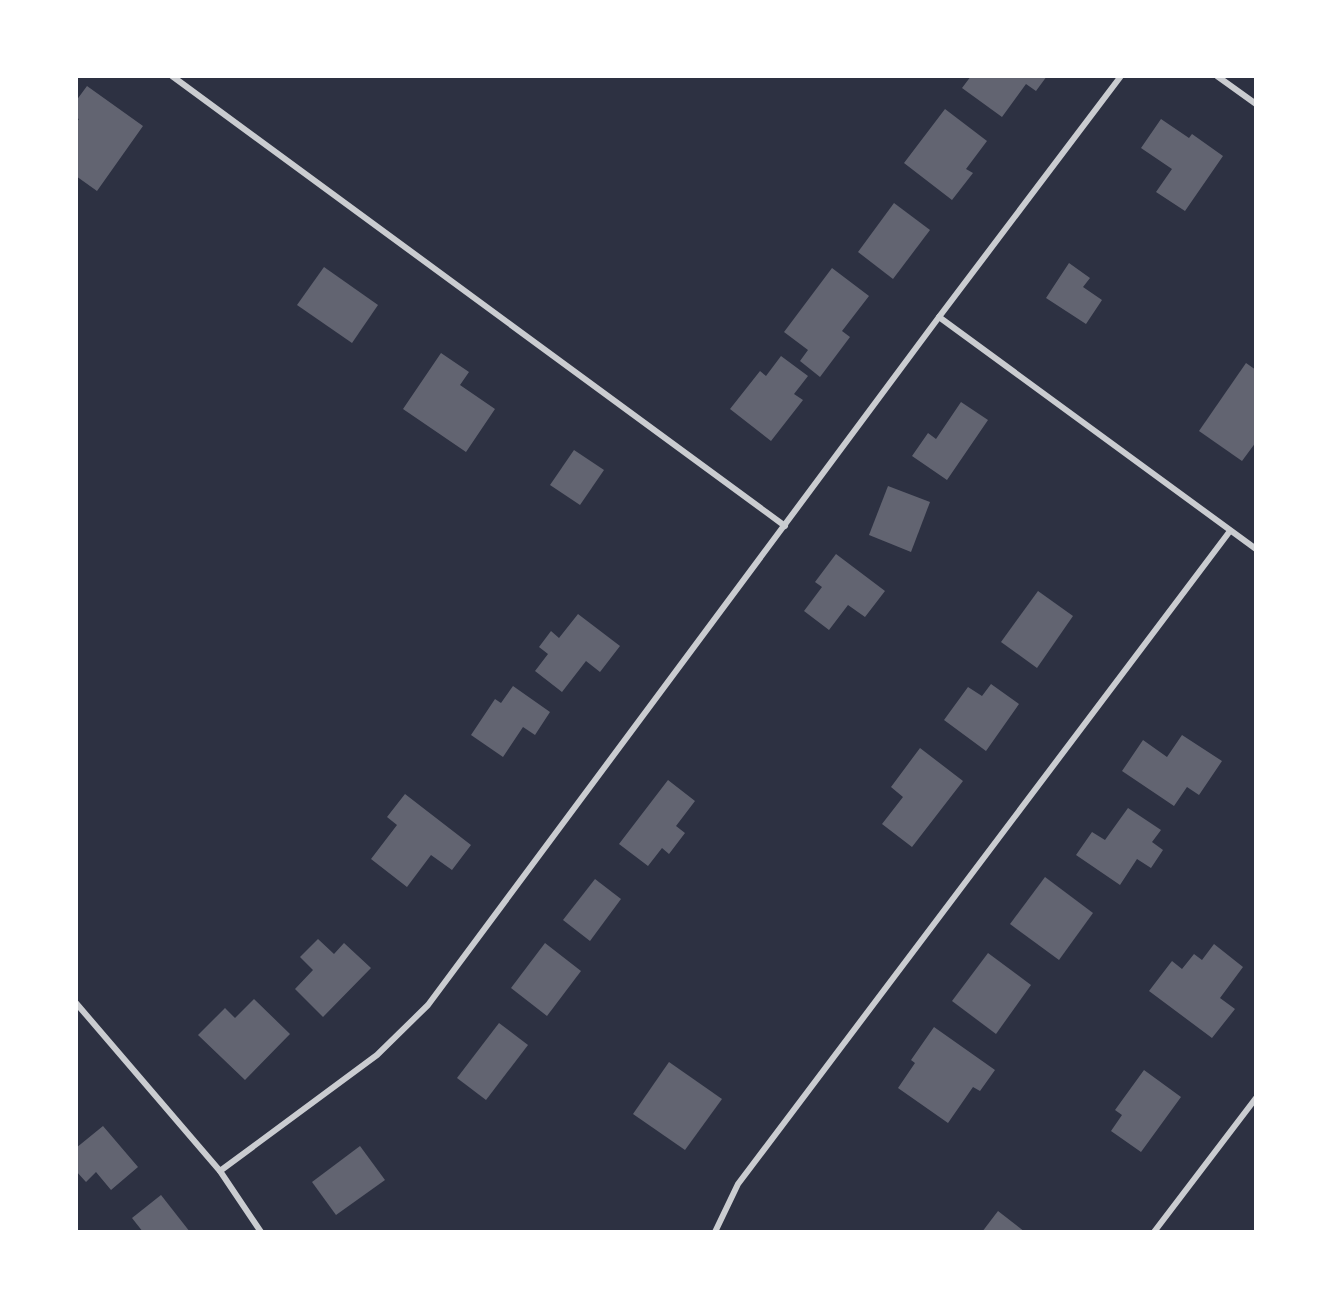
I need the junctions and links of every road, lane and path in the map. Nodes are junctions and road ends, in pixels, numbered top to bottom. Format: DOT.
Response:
graph roads {
  1 [pos="172,76"];
  2 [pos="1121,76"];
  3 [pos="1217,76"];
  4 [pos="1256,104"];
  5 [pos="939,317"];
  6 [pos="785,526"];
  7 [pos="1230,531"];
  8 [pos="1256,549"];
  9 [pos="76,1003"];
  10 [pos="1256,1098"];
  11 [pos="220,1171"];
  12 [pos="261,1232"];
  13 [pos="715,1232"];
  14 [pos="1154,1232"];
  1 -- 6 [label="street"];
  2 -- 5 [label="street"];
  3 -- 4 [label="street"];
  5 -- 6 [label="street"];
  5 -- 7 [label="street"];
  6 -- 11 [label="street"];
  7 -- 8 [label="street"];
  7 -- 13 [label="street"];
  9 -- 11 [label="street"];
  10 -- 14 [label="street"];
  11 -- 12 [label="street"];
}
